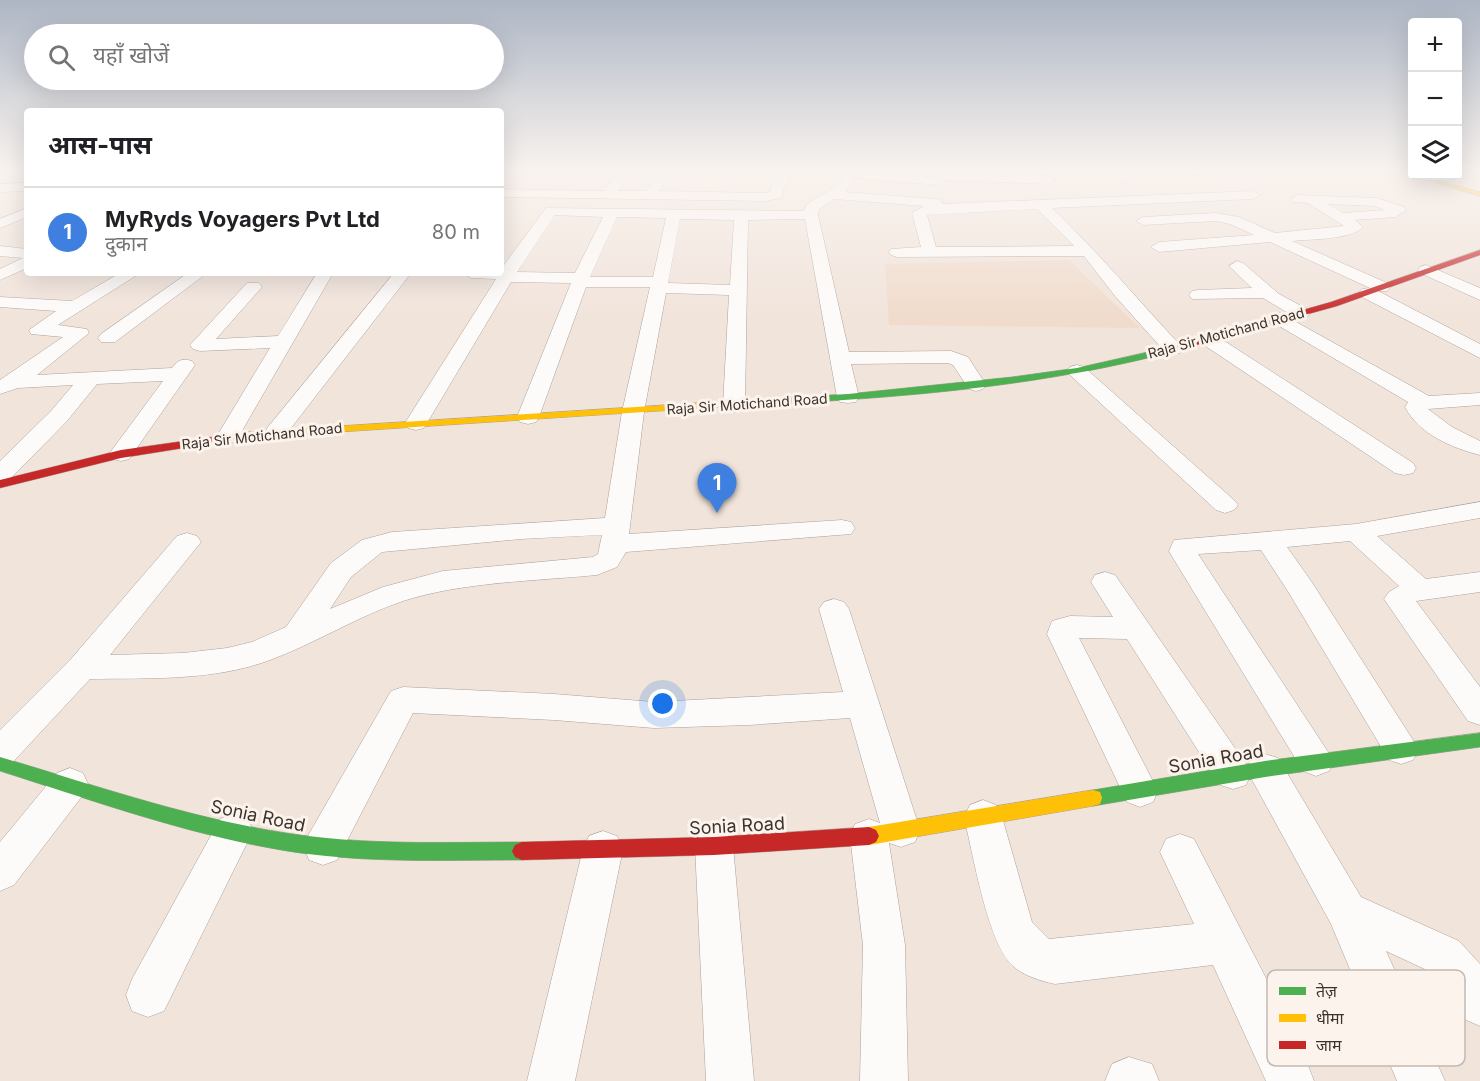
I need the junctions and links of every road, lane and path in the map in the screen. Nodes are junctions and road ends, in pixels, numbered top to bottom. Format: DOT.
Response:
graph roads {
  1 [pos="546,218"];
  2 [pos="609,218"];
  3 [pos="670,218"];
  4 [pos="741,218"];
  5 [pos="812,218"];
  6 [pos="923,218"];
  7 [pos="1054,218"];
  8 [pos="1210,218"];
  9 [pos="1224,218"];
  10 [pos="1343,218"];
  11 [pos="1143,221"];
  12 [pos="1037,223"];
  13 [pos="1060,223"];
  14 [pos="1272,238"];
  15 [pos="24,245"];
  16 [pos="1159,247"];
  17 [pos="5,251"];
  18 [pos="1088,251"];
  19 [pos="897,252"];
  20 [pos="930,252"];
  21 [pos="1480,252"];
  22 [pos="24,254"];
  23 [pos="24,263"];
  24 [pos="1237,266"];
  25 [pos="1426,270"];
  26 [pos="0,275"];
  27 [pos="127,276"];
  28 [pos="195,276"];
  29 [pos="323,276"];
  30 [pos="401,276"];
  31 [pos="506,276"];
  32 [pos="580,280"];
  33 [pos="659,285"];
  34 [pos="253,287"];
  35 [pos="738,290"];
  36 [pos="1374,290"];
  37 [pos="1268,293"];
  38 [pos="1198,295"];
  39 [pos="1480,295"];
  40 [pos="0,302"];
  41 [pos="75,307"];
  42 [pos="1301,313"];
  43 [pos="1280,319"];
  44 [pos="108,338"];
  45 [pos="1208,339"];
  46 [pos="283,342"];
  47 [pos="200,345"];
  48 [pos="1173,349"];
  49 [pos="1480,352"];
  50 [pos="840,358"];
  51 [pos="1077,371"];
  52 [pos="178,374"];
  53 [pos="90,379"];
  54 [pos="7,385"];
  55 [pos="976,385"];
  56 [pos="848,397"];
  57 [pos="1480,399"];
  58 [pos="1423,402"];
  59 [pos="734,405"];
  60 [pos="633,412"];
  61 [pos="528,417"];
  62 [pos="416,423"];
  63 [pos="276,432"];
  64 [pos="228,436"];
  65 [pos="1480,448"];
  66 [pos="121,454"];
  67 [pos="1404,468"];
  68 [pos="0,475"];
  69 [pos="0,484"];
  70 [pos="1225,505"];
  71 [pos="1480,510"];
  72 [pos="842,528"];
  73 [pos="1356,532"];
  74 [pos="616,535"];
  75 [pos="1268,541"];
  76 [pos="187,542"];
  77 [pos="1105,582"];
  78 [pos="1480,582"];
  79 [pos="1421,590"];
  80 [pos="834,609"];
  81 [pos="1136,628"];
  82 [pos="297,635"];
  83 [pos="82,668"];
  84 [pos="863,704"];
  85 [pos="1479,708"];
  86 [pos="1480,740"];
  87 [pos="1401,750"];
  88 [pos="0,753"];
  89 [pos="1316,761"];
  90 [pos="0,764"];
  91 [pos="1249,772"];
  92 [pos="70,784"];
  93 [pos="1140,791"];
  94 [pos="983,817"];
  95 [pos="234,831"];
  96 [pos="885,833"];
  97 [pos="714,846"];
  98 [pos="322,847"];
  99 [pos="603,849"];
  100 [pos="1180,852"];
  101 [pos="0,872"];
  102 [pos="1346,911"];
  103 [pos="1225,942"];
  104 [pos="1372,970"];
  105 [pos="1457,970"];
  106 [pos="1465,981"];
  107 [pos="148,995"];
  108 [pos="1480,1003"];
  109 [pos="1267,1028"];
  110 [pos="1285,1066"];
  111 [pos="1414,1066"];
  112 [pos="551,1081"];
  113 [pos="730,1081"];
  114 [pos="884,1081"];
  115 [pos="1129,1081"];
  116 [pos="1134,1081"];
  117 [pos="1290,1081"];
  118 [pos="1421,1081"];
  1 -- 31 [label="street"];
  2 -- 32 [label="street"];
  3 -- 33 [label="street"];
  4 -- 35 [label="street"];
  5 -- 50 [label="street"];
  6 -- 20 [label="street"];
  7 -- 13 [label="street"];
  8 -- 11 [label="street"];
  9 -- 14 [label="street"];
  10 -- 14 [label="street"];
  12 -- 13 [label="street"];
  13 -- 18 [label="street"];
  14 -- 16 [label="street"];
  14 -- 36 [label="street"];
  15 -- 17 [label="street"];
  17 -- 22 [label="street"];
  18 -- 20 [label="street"];
  18 -- 48 [label="street"];
  19 -- 20 [label="street"];
  21 -- 25 [label="street, Raja Sir Motichand Road"];
  23 -- 26 [label="street"];
  24 -- 37 [label="street"];
  25 -- 36 [label="street, Raja Sir Motichand Road"];
  25 -- 39 [label="street"];
  27 -- 41 [label="street"];
  28 -- 44 [label="street"];
  29 -- 46 [label="street"];
  30 -- 63 [label="street"];
  31 -- 32 [label="street"];
  31 -- 62 [label="street"];
  32 -- 33 [label="street"];
  32 -- 61 [label="street"];
  33 -- 35 [label="street"];
  33 -- 60 [label="street"];
  34 -- 47 [label="street"];
  35 -- 59 [label="street"];
  36 -- 42 [label="street, Raja Sir Motichand Road"];
  36 -- 49 [label="street"];
  37 -- 38 [label="street"];
  37 -- 42 [label="street"];
  40 -- 41 [label="street"];
  41 -- 54 [label="street"];
  42 -- 43 [label="street, Raja Sir Motichand Road"];
  43 -- 45 [label="street, Raja Sir Motichand Road"];
  43 -- 58 [label="street"];
  45 -- 48 [label="street, Raja Sir Motichand Road"];
  45 -- 67 [label="street"];
  46 -- 47 [label="street"];
  46 -- 64 [label="street"];
  47 -- 52 [label="street"];
  48 -- 51 [label="street, Raja Sir Motichand Road"];
  50 -- 55 [label="street"];
  50 -- 56 [label="street"];
  51 -- 55 [label="street, Raja Sir Motichand Road"];
  51 -- 70 [label="street"];
  52 -- 53 [label="street"];
  52 -- 66 [label="street"];
  53 -- 54 [label="street"];
  53 -- 68 [label="street"];
  55 -- 56 [label="street, Raja Sir Motichand Road"];
  56 -- 59 [label="street, Raja Sir Motichand Road"];
  57 -- 58 [label="street"];
  58 -- 65 [label="street"];
  59 -- 60 [label="street, Raja Sir Motichand Road"];
  60 -- 61 [label="street, Raja Sir Motichand Road"];
  60 -- 74 [label="street"];
  61 -- 62 [label="street, Raja Sir Motichand Road"];
  62 -- 63 [label="street, Raja Sir Motichand Road"];
  63 -- 64 [label="street, Raja Sir Motichand Road"];
  64 -- 66 [label="street, Raja Sir Motichand Road"];
  66 -- 69 [label="street, Raja Sir Motichand Road"];
  71 -- 73 [label="street"];
  72 -- 74 [label="street"];
  73 -- 75 [label="street"];
  73 -- 79 [label="street"];
  74 -- 82 [label="street"];
  74 -- 82 [label="street"];
  75 -- 87 [label="street"];
  75 -- 89 [label="street"];
  76 -- 83 [label="street"];
  77 -- 81 [label="street"];
  78 -- 79 [label="street"];
  79 -- 85 [label="street"];
  80 -- 84 [label="street"];
  81 -- 91 [label="street"];
  81 -- 93 [label="street"];
  82 -- 83 [label="street"];
  83 -- 88 [label="street"];
  84 -- 96 [label="street"];
  84 -- 98 [label="street"];
  86 -- 87 [label="street, Sonia Road"];
  87 -- 89 [label="street, Sonia Road"];
  89 -- 91 [label="street, Sonia Road"];
  90 -- 92 [label="street, Sonia Road"];
  91 -- 93 [label="street, Sonia Road"];
  91 -- 102 [label="street"];
  92 -- 95 [label="street, Sonia Road"];
  92 -- 101 [label="street"];
  93 -- 94 [label="street, Sonia Road"];
  94 -- 96 [label="street, Sonia Road"];
  94 -- 103 [label="street"];
  95 -- 98 [label="street, Sonia Road"];
  95 -- 107 [label="street"];
  96 -- 97 [label="street, Sonia Road"];
  96 -- 114 [label="street"];
  97 -- 99 [label="street, Sonia Road"];
  97 -- 113 [label="street"];
  98 -- 99 [label="street, Sonia Road"];
  99 -- 112 [label="street"];
  100 -- 103 [label="street"];
  102 -- 104 [label="street"];
  102 -- 105 [label="street"];
  103 -- 109 [label="street"];
  106 -- 108 [label="street"];
  110 -- 117 [label="street"];
  111 -- 118 [label="street"];
  115 -- 116 [label="street"];
}
